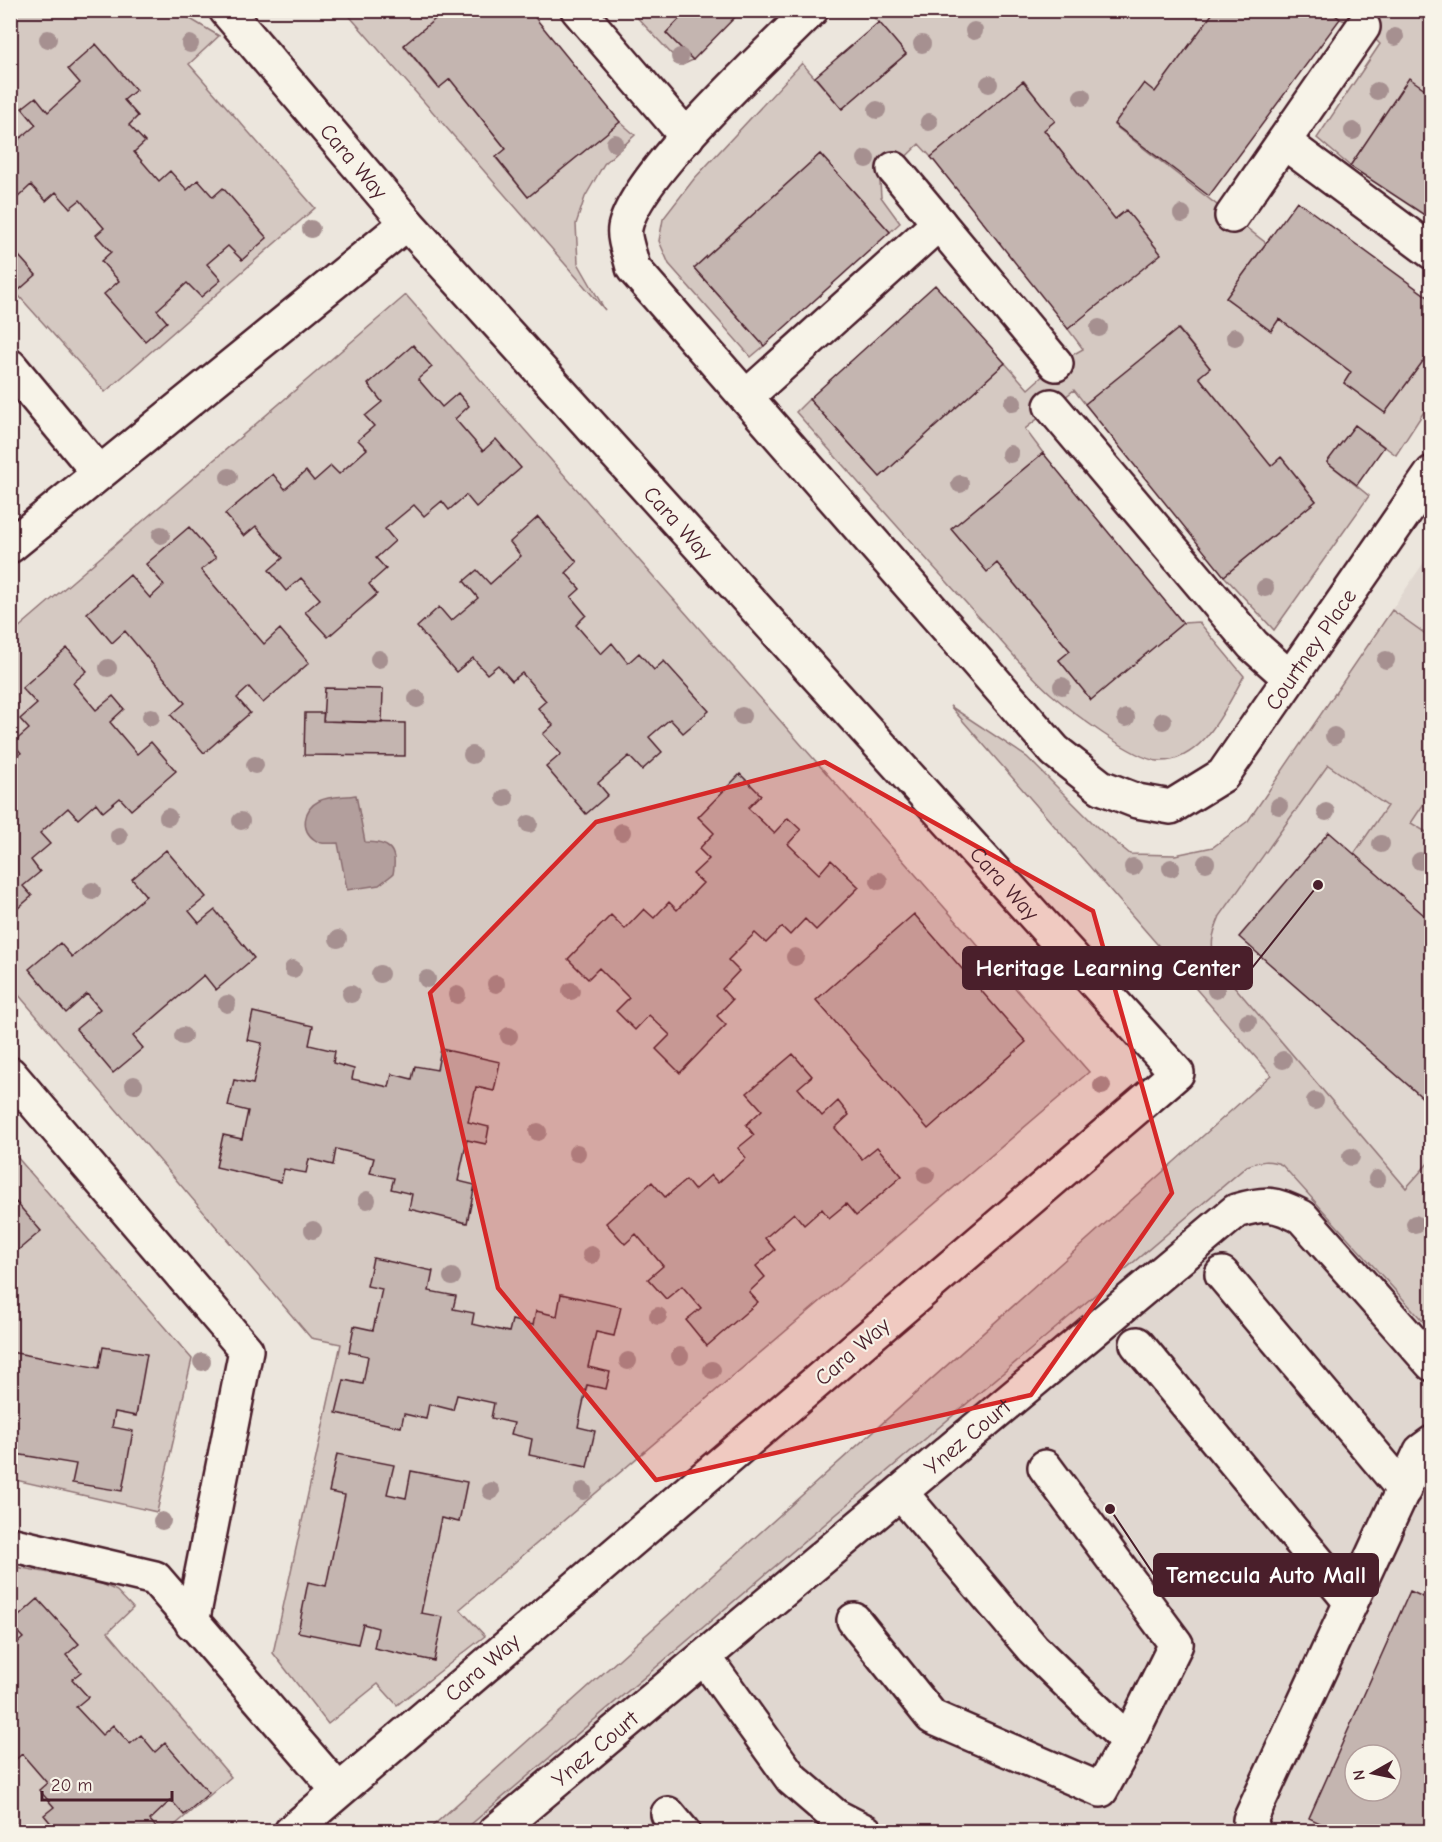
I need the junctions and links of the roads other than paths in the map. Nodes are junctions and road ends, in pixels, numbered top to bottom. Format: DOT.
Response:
graph roads {
  1 [pos="226,10"];
  2 [pos="578,10"];
  3 [pos="810,10"];
  4 [pos="1363,27"];
  5 [pos="687,138"];
  6 [pos="1284,142"];
  7 [pos="894,169"];
  8 [pos="1232,216"];
  9 [pos="939,223"];
  10 [pos="407,224"];
  11 [pos="1431,252"];
  12 [pos="1056,364"];
  13 [pos="10,366"];
  14 [pos="746,397"];
  15 [pos="1051,405"];
  16 [pos="99,473"];
  17 [pos="1431,473"];
  18 [pos="10,546"];
  19 [pos="1290,678"];
  20 [pos="10,1074"];
  21 [pos="1222,1274"];
  22 [pos="1137,1344"];
  23 [pos="1431,1364"];
  24 [pos="1431,1443"];
  25 [pos="1045,1467"];
  26 [pos="1404,1490"];
  27 [pos="901,1493"];
  28 [pos="10,1544"];
  29 [pos="1352,1602"];
  30 [pos="854,1620"];
  31 [pos="192,1623"];
  32 [pos="705,1658"];
  33 [pos="1128,1741"];
  34 [pos="338,1790"];
  35 [pos="829,1824"];
  36 [pos="510,1827"];
  37 [pos="291,1832"];
  38 [pos="866,1832"];
  39 [pos="1254,1832"];
  1 -- 10 [label="street, Cara Way"];
  2 -- 5 [label="street"];
  3 -- 5 [label="street"];
  4 -- 6 [label="street"];
  5 -- 14 [label="street"];
  6 -- 8 [label="street"];
  6 -- 11 [label="street"];
  7 -- 9 [label="street"];
  9 -- 12 [label="street"];
  9 -- 14 [label="street"];
  10 -- 16 [label="street"];
  10 -- 34 [label="street, Cara Way"];
  13 -- 16 [label="street"];
  14 -- 19 [label="street, Courtney Place"];
  15 -- 19 [label="street"];
  16 -- 18 [label="street"];
  17 -- 19 [label="street, Courtney Place"];
  20 -- 31 [label="street"];
  21 -- 26 [label="street"];
  22 -- 29 [label="street"];
  23 -- 27 [label="street, Ynez Court"];
  24 -- 26 [label="street"];
  25 -- 33 [label="street"];
  26 -- 29 [label="street"];
  27 -- 32 [label="street, Ynez Court"];
  27 -- 33 [label="street"];
  28 -- 31 [label="street"];
  29 -- 39 [label="street"];
  30 -- 33 [label="street"];
  31 -- 34 [label="street"];
  32 -- 35 [label="street"];
  32 -- 36 [label="street, Ynez Court"];
  34 -- 37 [label="street, Cara Way"];
  35 -- 38 [label="street"];
}
